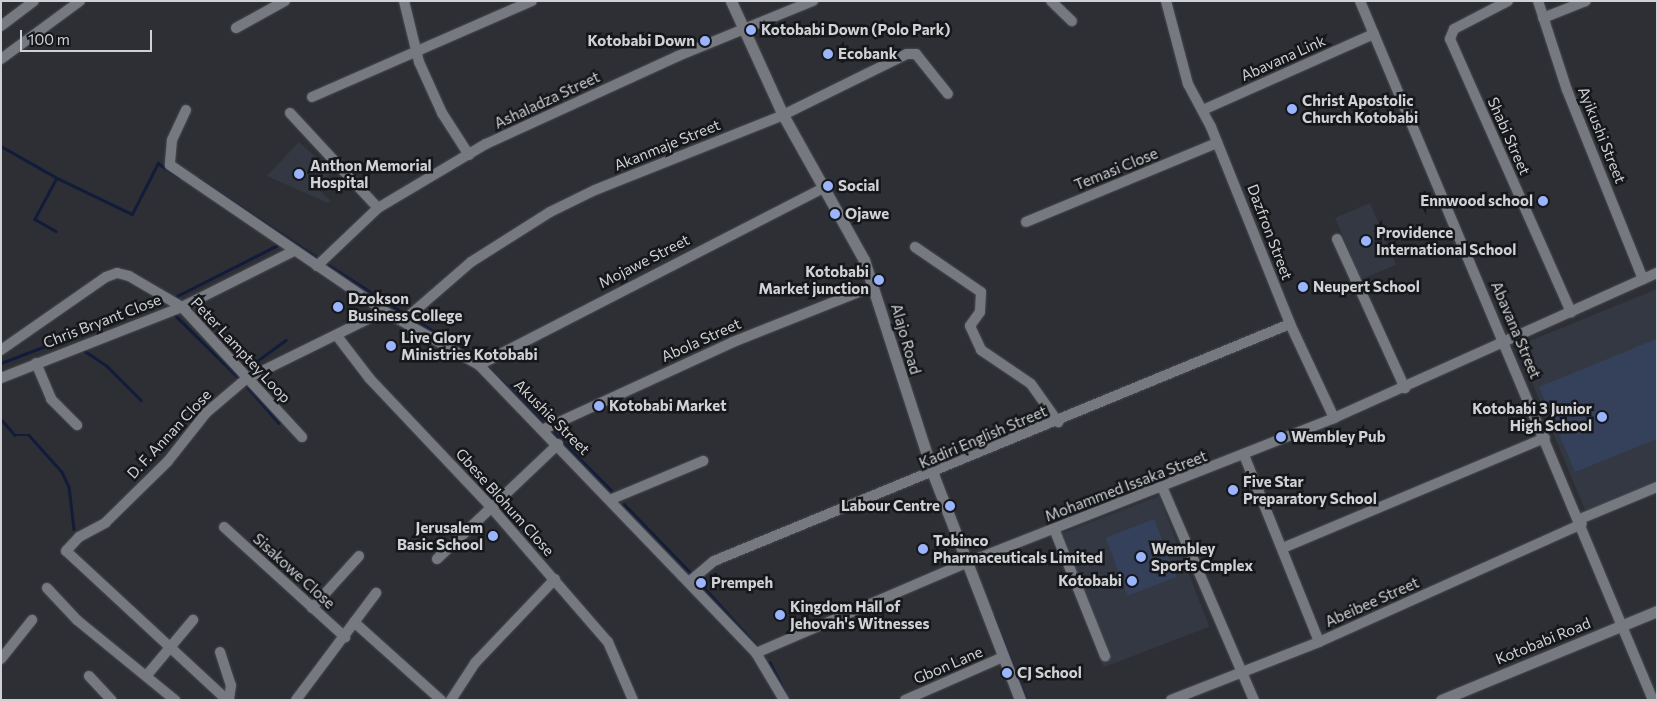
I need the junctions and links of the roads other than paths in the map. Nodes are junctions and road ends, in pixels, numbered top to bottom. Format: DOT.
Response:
graph roads {
  1 [pos="34,1"];
  2 [pos="80,1"];
  3 [pos="285,1"];
  4 [pos="404,1"];
  5 [pos="532,1"];
  6 [pos="731,1"];
  7 [pos="813,1"];
  8 [pos="1051,1"];
  9 [pos="1166,1"];
  10 [pos="1360,1"];
  11 [pos="1508,1"];
  12 [pos="1538,1"];
  13 [pos="1586,1"];
  14 [pos="1543,18"];
  15 [pos="1072,21"];
  16 [pos="1,26"];
  17 [pos="236,28"];
  18 [pos="745,30"];
  19 [pos="1374,34"];
  20 [pos="414,49"];
  21 [pos="1,58"];
  22 [pos="948,94"];
  23 [pos="312,97"];
  24 [pos="186,110"];
  25 [pos="1203,110"];
  26 [pos="290,113"];
  27 [pos="783,115"];
  28 [pos="1217,143"];
  29 [pos="469,155"];
  30 [pos="824,188"];
  31 [pos="378,208"];
  32 [pos="1026,222"];
  33 [pos="1337,239"];
  34 [pos="915,247"];
  35 [pos="294,251"];
  36 [pos="317,266"];
  37 [pos="1657,273"];
  38 [pos="1643,279"];
  39 [pos="874,286"];
  40 [pos="182,307"];
  41 [pos="384,310"];
  42 [pos="1571,312"];
  43 [pos="403,321"];
  44 [pos="1290,324"];
  45 [pos="338,336"];
  46 [pos="1504,340"];
  47 [pos="1,350"];
  48 [pos="36,363"];
  49 [pos="479,365"];
  50 [pos="1,378"];
  51 [pos="246,378"];
  52 [pos="1404,388"];
  53 [pos="1334,418"];
  54 [pos="1058,422"];
  55 [pos="77,425"];
  56 [pos="544,429"];
  57 [pos="302,437"];
  58 [pos="1545,438"];
  59 [pos="558,444"];
  60 [pos="1244,455"];
  61 [pos="703,461"];
  62 [pos="933,474"];
  63 [pos="1657,487"];
  64 [pos="1164,489"];
  65 [pos="612,499"];
  66 [pos="490,506"];
  67 [pos="1581,522"];
  68 [pos="224,528"];
  69 [pos="1054,531"];
  70 [pos="1283,548"];
  71 [pos="359,556"];
  72 [pos="437,558"];
  73 [pos="966,563"];
  74 [pos="555,579"];
  75 [pos="690,581"];
  76 [pos="47,588"];
  77 [pos="376,593"];
  78 [pos="312,608"];
  79 [pos="1657,610"];
  80 [pos="32,620"];
  81 [pos="192,620"];
  82 [pos="354,622"];
  83 [pos="1622,625"];
  84 [pos="345,637"];
  85 [pos="1319,642"];
  86 [pos="171,646"];
  87 [pos="220,652"];
  88 [pos="756,653"];
  89 [pos="1105,656"];
  90 [pos="1003,657"];
  91 [pos="1,659"];
  92 [pos="1243,671"];
  93 [pos="147,675"];
  94 [pos="88,676"];
  95 [pos="780,699"];
  96 [pos="111,700"];
  97 [pos="174,700"];
  98 [pos="228,700"];
  99 [pos="296,700"];
  100 [pos="441,700"];
  101 [pos="451,700"];
  102 [pos="633,700"];
  103 [pos="904,700"];
  104 [pos="1020,700"];
  105 [pos="1171,700"];
  106 [pos="1254,700"];
  107 [pos="1441,700"];
  108 [pos="1653,700"];
  1 -- 16 [label="street"];
  2 -- 21 [label="street"];
  3 -- 17 [label="street"];
  4 -- 20 [label="street"];
  5 -- 20 [label="street"];
  6 -- 18 [label="street, Alajo Road"];
  7 -- 18 [label="street, Ashaladza Street"];
  8 -- 15 [label="street"];
  9 -- 25 [label="street, Dazfron Street"];
  10 -- 19 [label="street, Abavana Street"];
  11 -- 42 [label="street, Shabi Street"];
  12 -- 14 [label="street, Ayikushi Street"];
  13 -- 14 [label="street"];
  14 -- 38 [label="street, Ayikushi Street"];
  18 -- 27 [label="street, Alajo Road"];
  18 -- 29 [label="street, Ashaladza Street"];
  19 -- 25 [label="street, Abavana Link"];
  19 -- 46 [label="street, Abavana Street"];
  20 -- 23 [label="street"];
  20 -- 29 [label="street"];
  22 -- 27 [label="street, Akanmaje Street"];
  24 -- 35 [label="street, Akushie Street"];
  25 -- 28 [label="street, Dazfron Street"];
  26 -- 31 [label="street"];
  27 -- 30 [label="street, Alajo Road"];
  27 -- 43 [label="street, Akanmaje Street"];
  28 -- 32 [label="street, Temasi Close"];
  28 -- 44 [label="street, Dazfron Street"];
  29 -- 31 [label="street, Ashaladza Street"];
  30 -- 39 [label="street, Alajo Road"];
  30 -- 49 [label="street, Mojawe Street"];
  31 -- 36 [label="street, Ashaladza Street"];
  33 -- 52 [label="street"];
  34 -- 54 [label="street"];
  35 -- 36 [label="street, Akushie Street"];
  35 -- 40 [label="street, Chris Bryant Close"];
  36 -- 41 [label="street, Akushie Street"];
  37 -- 38 [label="street, Mohammed Issaka Street"];
  38 -- 42 [label="street, Mohammed Issaka Street"];
  39 -- 56 [label="street, Abola Street"];
  39 -- 62 [label="street, Alajo Road"];
  40 -- 47 [label="street, Peter Lamptey Loop"];
  40 -- 48 [label="street, Chris Bryant Close"];
  40 -- 51 [label="street, Peter Lamptey Loop"];
  41 -- 43 [label="street, Akushie Street"];
  41 -- 45 [label="street, D. F. Annan Close"];
  42 -- 46 [label="street, Mohammed Issaka Street"];
  43 -- 49 [label="street, Akushie Street"];
  44 -- 53 [label="street, Dazfron Street"];
  44 -- 54 [label="street, Kadiri English Street"];
  45 -- 51 [label="street, D. F. Annan Close"];
  45 -- 66 [label="street, Gbese Blohum Close"];
  46 -- 52 [label="street, Mohammed Issaka Street"];
  46 -- 58 [label="street, Abavana Street"];
  48 -- 50 [label="street, Chris Bryant Close"];
  48 -- 55 [label="street"];
  49 -- 56 [label="street, Akushie Street"];
  51 -- 57 [label="street, Peter Lamptey Loop"];
  51 -- 86 [label="street, D. F. Annan Close"];
  52 -- 53 [label="street, Mohammed Issaka Street"];
  53 -- 60 [label="street, Mohammed Issaka Street"];
  54 -- 62 [label="street, Kadiri English Street"];
  56 -- 59 [label="street, Akushie Street"];
  58 -- 67 [label="street, Abavana Street"];
  58 -- 70 [label="street"];
  59 -- 65 [label="street, Akushie Street"];
  59 -- 66 [label="street"];
  60 -- 64 [label="street, Mohammed Issaka Street"];
  60 -- 70 [label="street"];
  61 -- 65 [label="street"];
  62 -- 73 [label="street, Alajo Road"];
  62 -- 75 [label="street, Kadiri English Street"];
  63 -- 67 [label="street, Abeibee Street"];
  64 -- 69 [label="street, Mohammed Issaka Street"];
  64 -- 92 [label="street"];
  65 -- 75 [label="street, Akushie Street"];
  66 -- 72 [label="street"];
  66 -- 74 [label="street, Gbese Blohum Close"];
  67 -- 83 [label="street, Abavana Street"];
  67 -- 85 [label="street, Abeibee Street"];
  68 -- 78 [label="street, Sisakowe Close"];
  69 -- 73 [label="street, Mohammed Issaka Street"];
  69 -- 89 [label="street"];
  70 -- 85 [label="street"];
  71 -- 78 [label="street"];
  73 -- 88 [label="street, Mohammed Issaka Street"];
  73 -- 90 [label="street, Alajo Road"];
  74 -- 101 [label="street"];
  74 -- 102 [label="street, Gbese Blohum Close"];
  75 -- 88 [label="street, Akushie Street"];
  76 -- 93 [label="street"];
  77 -- 82 [label="street"];
  78 -- 84 [label="street, Sisakowe Close"];
  79 -- 83 [label="street, Kotobabi Road"];
  80 -- 91 [label="street"];
  81 -- 86 [label="street"];
  82 -- 84 [label="street"];
  82 -- 100 [label="street"];
  83 -- 107 [label="street, Kotobabi Road"];
  83 -- 108 [label="street, Abavana Street"];
  84 -- 99 [label="street"];
  85 -- 92 [label="street, Abeibee Street"];
  86 -- 93 [label="street"];
  86 -- 98 [label="street"];
  87 -- 98 [label="street"];
  88 -- 95 [label="street, Akushie Street"];
  90 -- 103 [label="street, Gbon Lane"];
  90 -- 104 [label="street, Alajo Road"];
  92 -- 105 [label="street, Abeibee Street"];
  92 -- 106 [label="street"];
  93 -- 97 [label="street"];
  94 -- 96 [label="street"];
}
